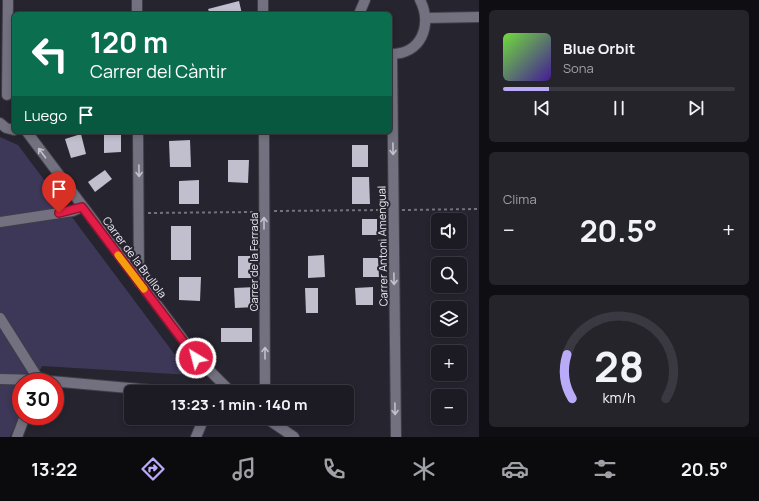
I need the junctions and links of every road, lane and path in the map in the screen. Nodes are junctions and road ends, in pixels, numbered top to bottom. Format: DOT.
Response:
graph roads {
  1 [pos="8,0"];
  2 [pos="136,0"];
  3 [pos="263,0"];
  4 [pos="365,0"];
  5 [pos="420,0"];
  6 [pos="137,12"];
  7 [pos="263,12"];
  8 [pos="361,12"];
  9 [pos="479,17"];
  10 [pos="426,18"];
  11 [pos="392,54"];
  12 [pos="7,96"];
  13 [pos="0,124"];
  14 [pos="12,130"];
  15 [pos="392,131"];
  16 [pos="28,134"];
  17 [pos="138,134"];
  18 [pos="264,134"];
  19 [pos="82,207"];
  20 [pos="479,209"];
  21 [pos="387,210"];
  22 [pos="401,210"];
  23 [pos="262,212"];
  24 [pos="274,212"];
  25 [pos="145,213"];
  26 [pos="0,222"];
  27 [pos="139,282"];
  28 [pos="0,318"];
  29 [pos="34,373"];
  30 [pos="0,379"];
  31 [pos="12,380"];
  32 [pos="64,383"];
  33 [pos="222,385"];
  34 [pos="265,385"];
  35 [pos="124,388"];
  36 [pos="22,425"];
  37 [pos="201,425"];
  38 [pos="276,425"];
  39 [pos="17,437"];
  40 [pos="196,437"];
  41 [pos="294,437"];
  42 [pos="396,437"];
  1 -- 12 [label="street"];
  2 -- 6 [label="street"];
  3 -- 7 [label="street"];
  4 -- 8 [label="street"];
  5 -- 10 [label="street"];
  9 -- 10 [label="street"];
  10 -- 11 [label="street"];
  13 -- 14 [label="street"];
  15 -- 42 [label="street, Carrer Antoni Amengual, one-way"];
  19 -- 16 [label="street, Carrer de la Brullola, one-way"];
  17 -- 27 [label="street, one-way"];
  34 -- 18 [label="street, Carrer de la Ferrada, one-way"];
  19 -- 26 [label="street"];
  19 -- 27 [label="street, Carrer de la Brullola"];
  20 -- 22 [label="path"];
  21 -- 24 [label="path"];
  23 -- 25 [label="path"];
  27 -- 33 [label="street, Carrer de la Brullola"];
  28 -- 29 [label="street"];
  30 -- 31 [label="street"];
  32 -- 35 [label="street"];
  36 -- 39 [label="street"];
  37 -- 40 [label="street"];
  38 -- 41 [label="street"];
}
